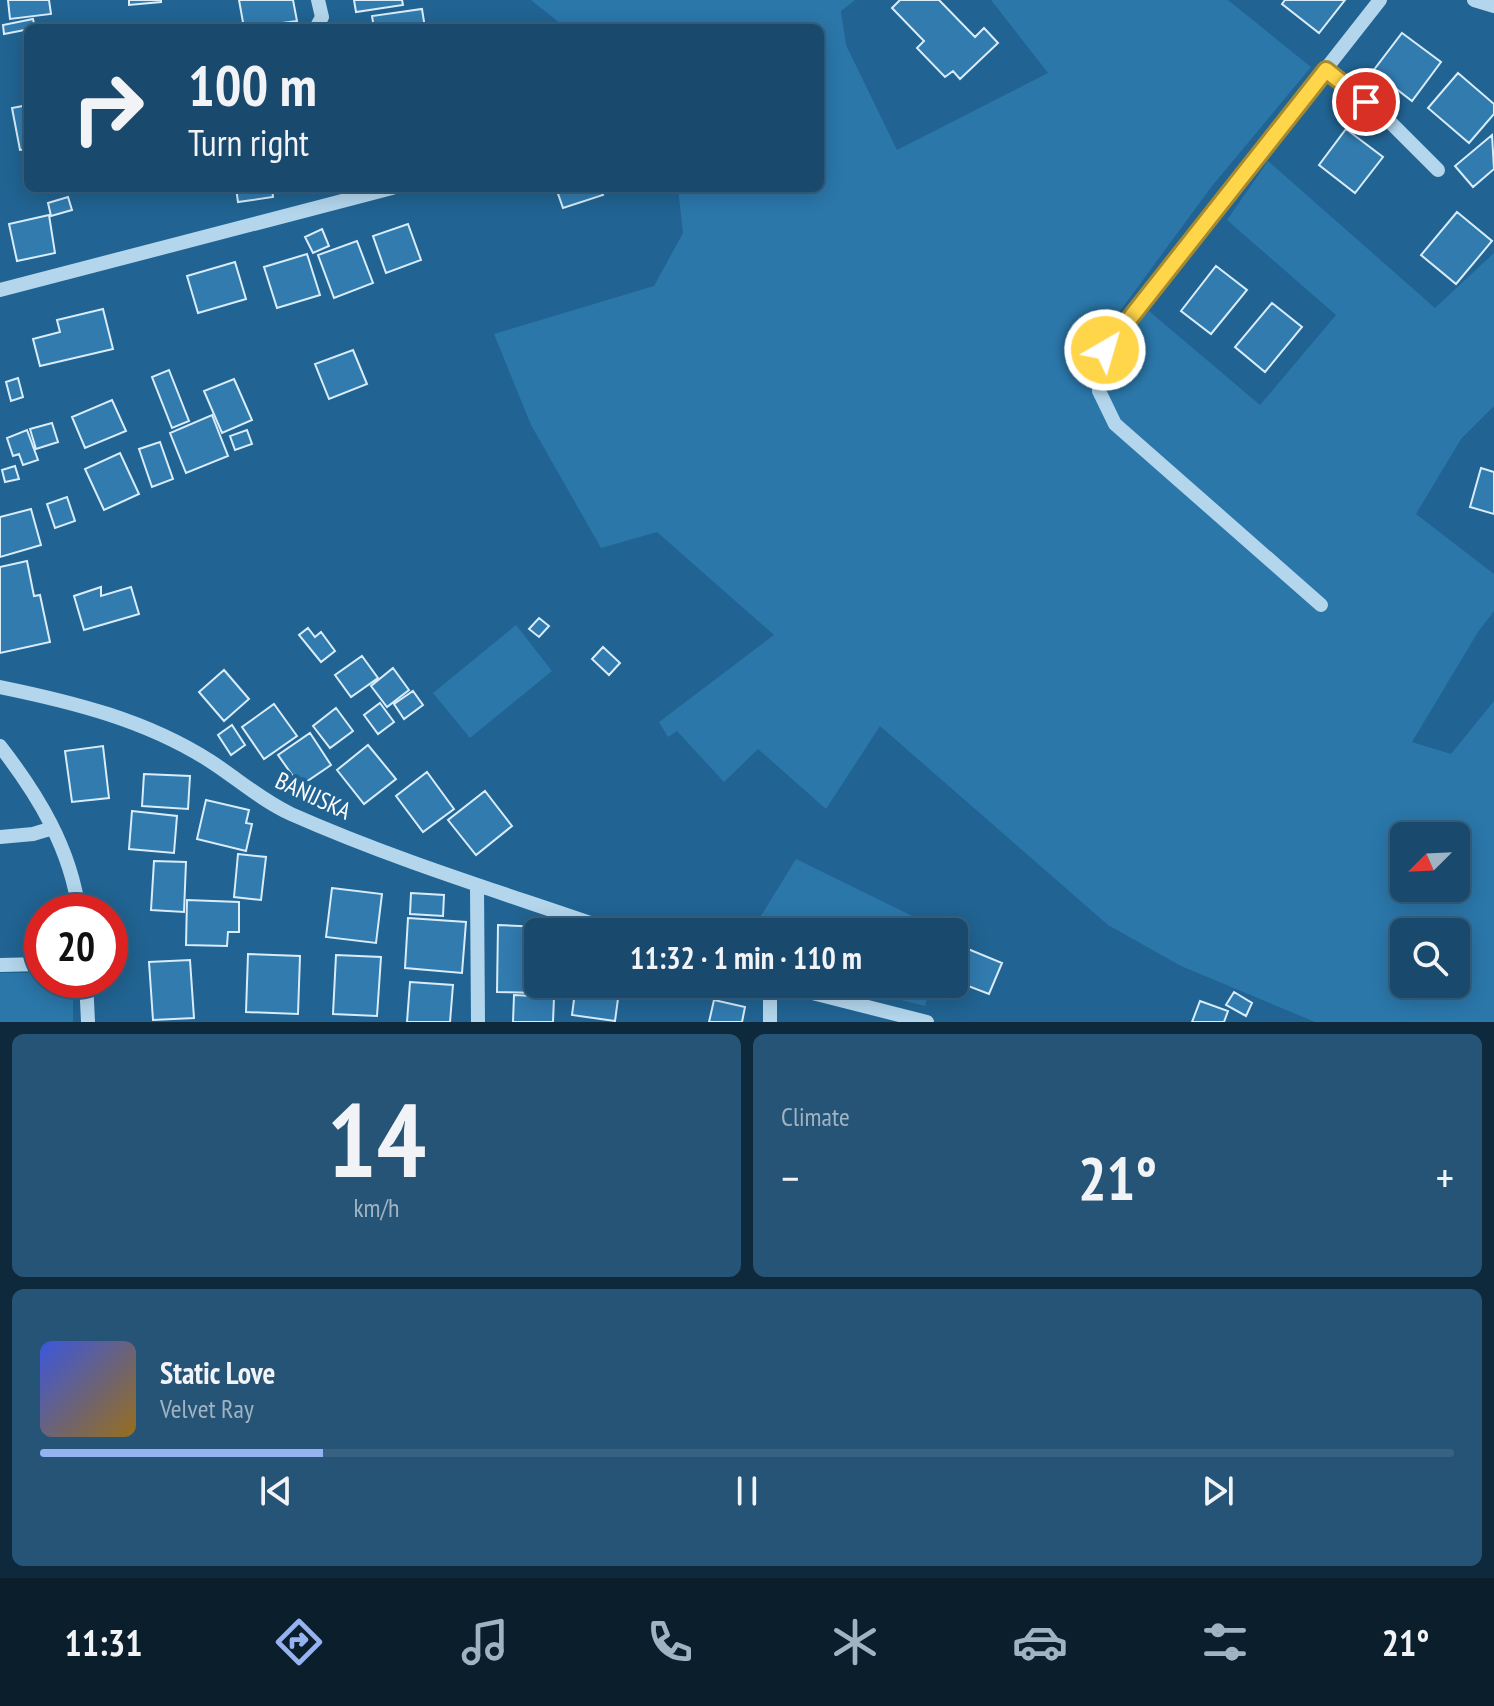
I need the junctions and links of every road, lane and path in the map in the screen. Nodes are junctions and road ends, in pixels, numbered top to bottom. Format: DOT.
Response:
graph roads {
  1 [pos="318,0"];
  2 [pos="1380,0"];
  3 [pos="1474,0"];
  4 [pos="1494,6"];
  5 [pos="318,24"];
  6 [pos="1326,70"];
  7 [pos="1438,170"];
  8 [pos="377,192"];
  9 [pos="0,290"];
  10 [pos="1321,605"];
  11 [pos="0,687"];
  12 [pos="0,746"];
  13 [pos="53,828"];
  14 [pos="0,837"];
  15 [pos="477,887"];
  16 [pos="75,894"];
  17 [pos="573,918"];
  18 [pos="24,964"];
  19 [pos="0,965"];
  20 [pos="87,998"];
  21 [pos="770,998"];
  22 [pos="832,998"];
  23 [pos="88,1022"];
  24 [pos="478,1022"];
  25 [pos="770,1022"];
  26 [pos="927,1022"];
  1 -- 5 [label="street"];
  2 -- 6 [label="street"];
  3 -- 4 [label="street"];
  6 -- 7 [label="street"];
  6 -- 10 [label="street"];
  8 -- 9 [label="street"];
  11 -- 15 [label="street, BANIJSKA"];
  12 -- 13 [label="street"];
  13 -- 14 [label="street"];
  13 -- 16 [label="street"];
  15 -- 17 [label="street, BANIJSKA"];
  15 -- 24 [label="street"];
  18 -- 19 [label="street"];
  20 -- 23 [label="street"];
  21 -- 25 [label="street"];
  22 -- 26 [label="street"];
}
